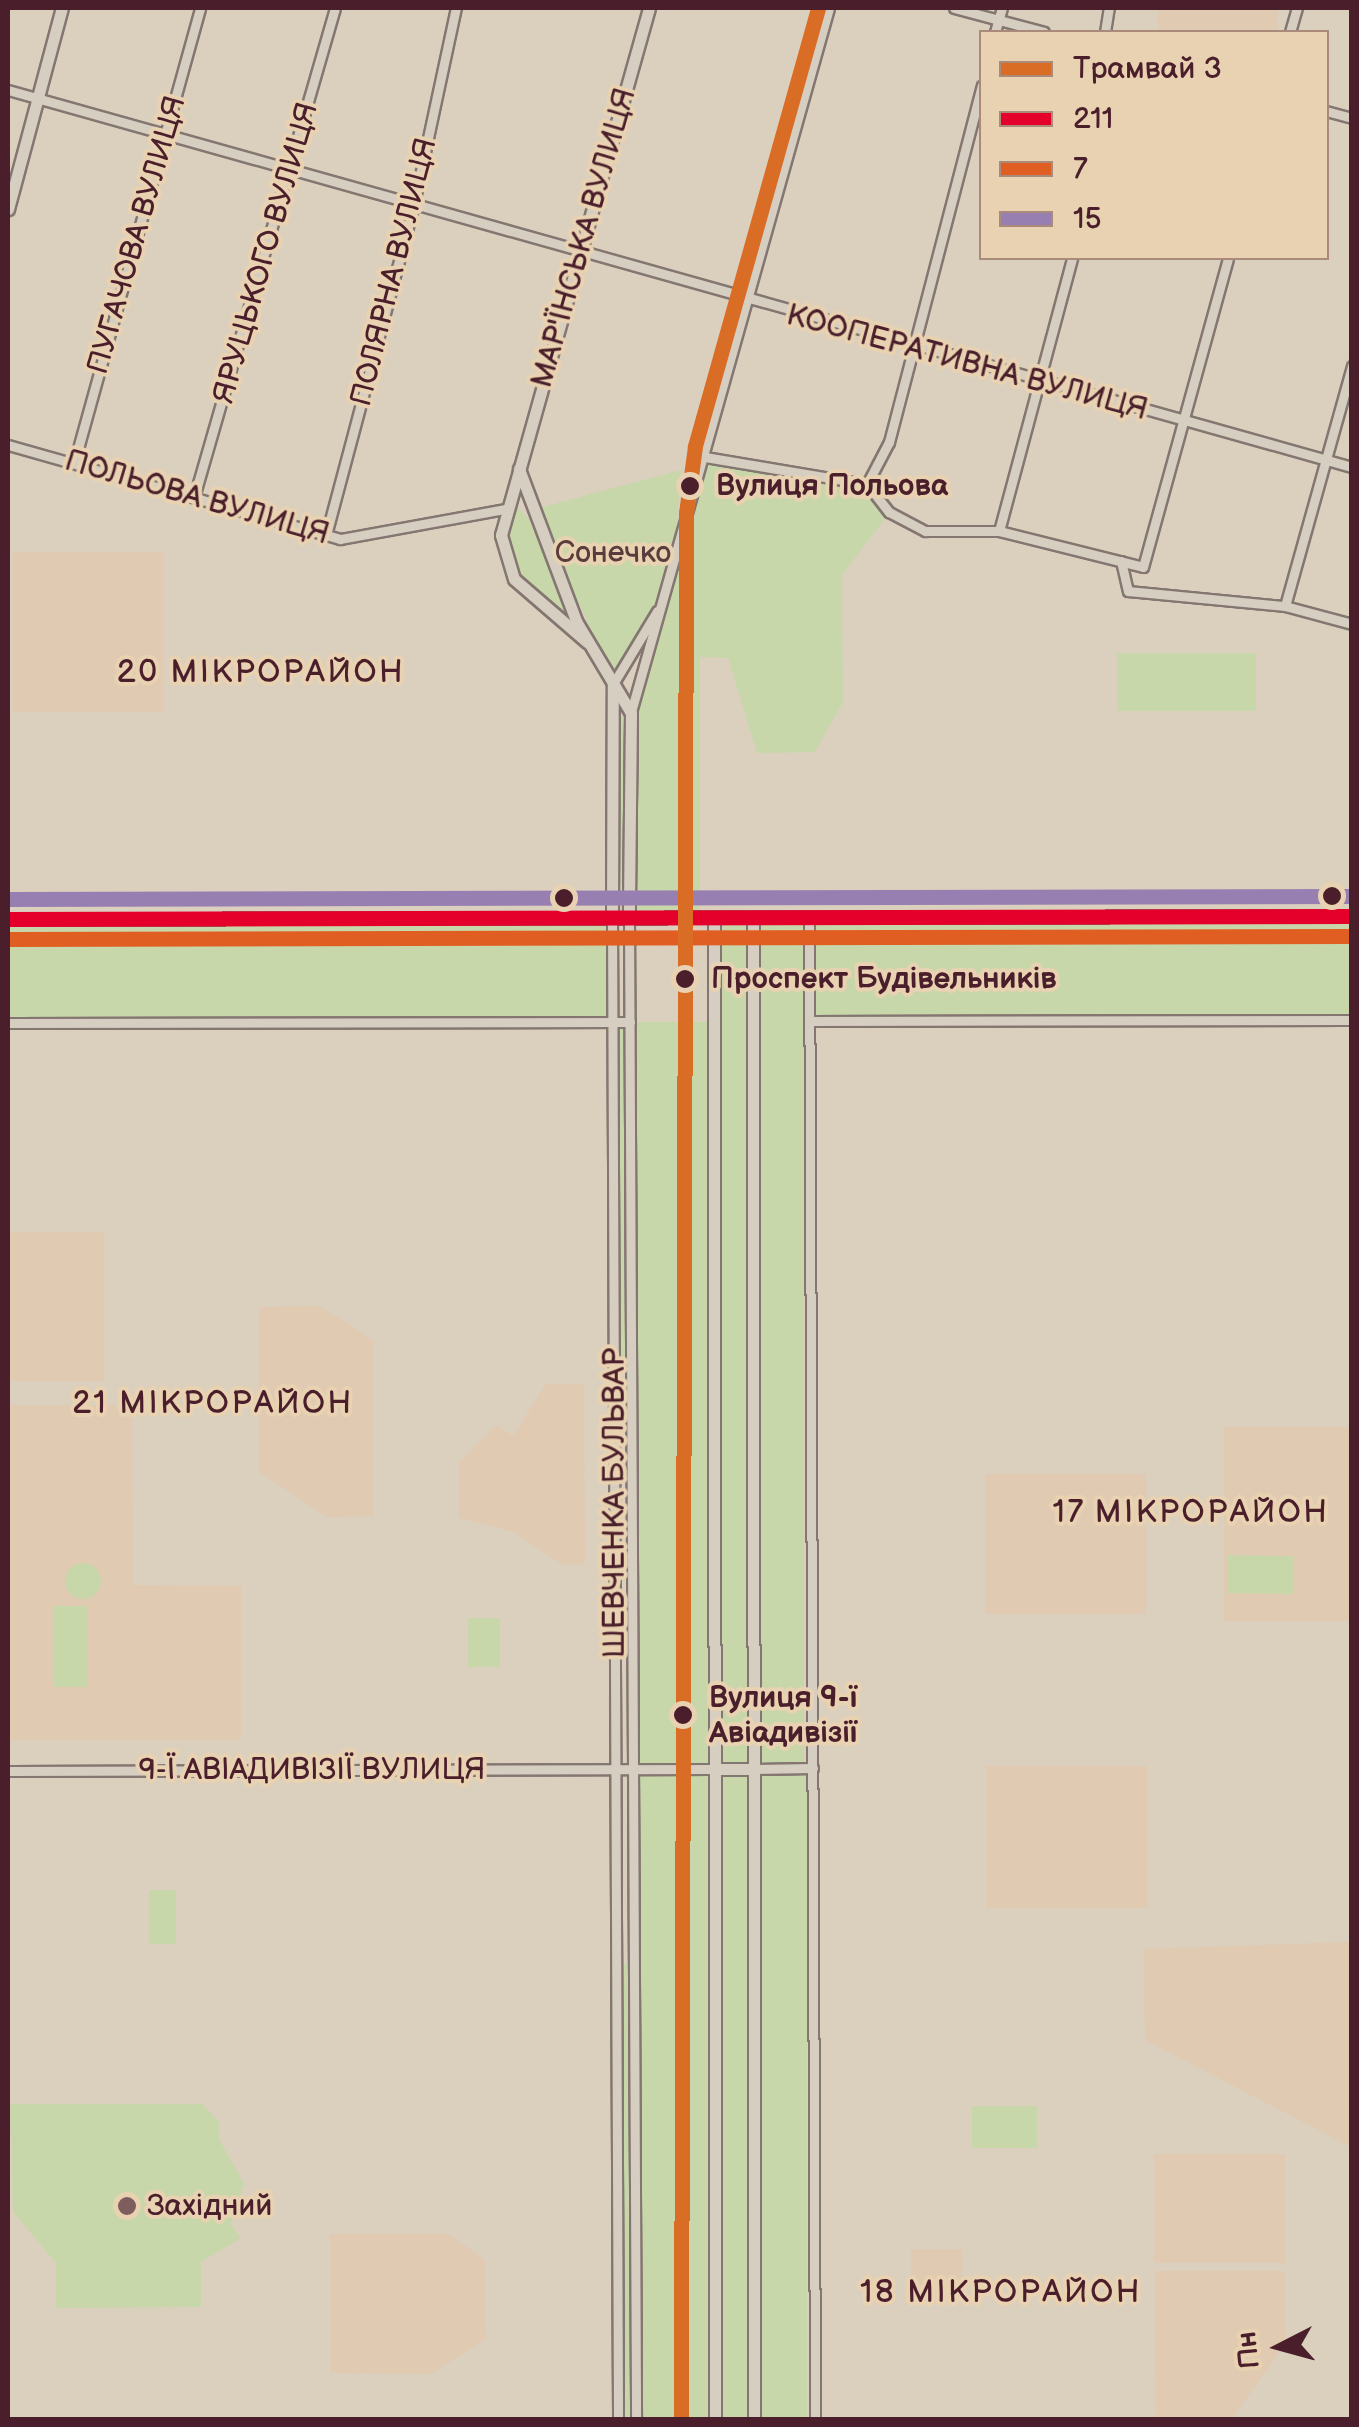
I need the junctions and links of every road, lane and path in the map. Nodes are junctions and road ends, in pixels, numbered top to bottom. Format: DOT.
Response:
graph roads {
  1 [pos="62,8"];
  2 [pos="200,8"];
  3 [pos="335,8"];
  4 [pos="456,8"];
  5 [pos="649,8"];
  6 [pos="828,8"];
  7 [pos="954,8"];
  8 [pos="1002,8"];
  9 [pos="998,20"];
  10 [pos="996,30"];
  11 [pos="1036,30"];
  12 [pos="8,90"];
  13 [pos="37,98"];
  14 [pos="979,98"];
  15 [pos="164,137"];
  16 [pos="291,173"];
  17 [pos="414,208"];
  18 [pos="8,209"];
  19 [pos="578,256"];
  20 [pos="1071,260"];
  21 [pos="1227,260"];
  22 [pos="746,304"];
  23 [pos="914,349"];
  24 [pos="1352,366"];
  25 [pos="1038,382"];
  26 [pos="1183,422"];
  27 [pos="8,445"];
  28 [pos="705,457"];
  29 [pos="1325,460"];
  30 [pos="74,463"];
  31 [pos="1352,468"];
  32 [pos="519,469"];
  33 [pos="867,484"];
  34 [pos="194,497"];
  35 [pos="506,508"];
  36 [pos="999,531"];
  37 [pos="326,535"];
  38 [pos="1121,561"];
  39 [pos="664,600"];
  40 [pos="1285,606"];
  41 [pos="1352,624"];
  42 [pos="587,642"];
  43 [pos="613,684"];
  44 [pos="630,712"];
  45 [pos="1352,916"];
  46 [pos="714,917"];
  47 [pos="753,917"];
  48 [pos="809,917"];
  49 [pos="612,918"];
  50 [pos="629,918"];
  51 [pos="8,919"];
  52 [pos="1352,1020"];
  53 [pos="612,1022"];
  54 [pos="630,1022"];
  55 [pos="810,1022"];
  56 [pos="8,1023"];
  57 [pos="616,1576"];
  58 [pos="634,1576"];
  59 [pos="813,1768"];
  60 [pos="616,1769"];
  61 [pos="635,1769"];
  62 [pos="714,1769"];
  63 [pos="754,1769"];
  64 [pos="8,1771"];
  65 [pos="635,1960"];
  66 [pos="617,1961"];
  67 [pos="618,2420"];
  68 [pos="636,2420"];
  69 [pos="715,2420"];
  70 [pos="754,2420"];
  71 [pos="816,2420"];
  1 -- 13 [label="main road"];
  2 -- 15 [label="street, ПУГАЧОВА ВУЛИЦЯ"];
  3 -- 16 [label="street, ЯРУЦЬКОГО ВУЛИЦЯ"];
  4 -- 17 [label="street, ПОЛЯРНА ВУЛИЦЯ"];
  5 -- 19 [label="main road, МАР'ЇНСЬКА ВУЛИЦЯ"];
  6 -- 22 [label="street, ШЕВЧЕНКА БУЛЬВАР"];
  7 -- 9 [label="street"];
  8 -- 9 [label="street"];
  9 -- 10 [label="street"];
  9 -- 11 [label="street"];
  12 -- 13 [label="street, КООПЕРАТИВНА ВУЛИЦЯ"];
  13 -- 15 [label="street, КООПЕРАТИВНА ВУЛИЦЯ"];
  13 -- 18 [label="main road"];
  14 -- 23 [label="street"];
  15 -- 16 [label="street, КООПЕРАТИВНА ВУЛИЦЯ"];
  15 -- 30 [label="street, ПУГАЧОВА ВУЛИЦЯ"];
  16 -- 17 [label="street, КООПЕРАТИВНА ВУЛИЦЯ"];
  16 -- 34 [label="street, ЯРУЦЬКОГО ВУЛИЦЯ"];
  17 -- 19 [label="street, КООПЕРАТИВНА ВУЛИЦЯ"];
  17 -- 37 [label="street, ПОЛЯРНА ВУЛИЦЯ"];
  19 -- 22 [label="street, КООПЕРАТИВНА ВУЛИЦЯ"];
  19 -- 32 [label="main road, МАР'ЇНСЬКА ВУЛИЦЯ"];
  20 -- 25 [label="street"];
  21 -- 26 [label="street"];
  22 -- 23 [label="street, КООПЕРАТИВНА ВУЛИЦЯ"];
  22 -- 28 [label="street, ШЕВЧЕНКА БУЛЬВАР"];
  23 -- 25 [label="street, КООПЕРАТИВНА ВУЛИЦЯ"];
  23 -- 33 [label="street"];
  24 -- 29 [label="street"];
  25 -- 26 [label="street, КООПЕРАТИВНА ВУЛИЦЯ"];
  25 -- 36 [label="street"];
  26 -- 29 [label="street, КООПЕРАТИВНА ВУЛИЦЯ"];
  26 -- 38 [label="street"];
  27 -- 30 [label="street, ПОЛЬОВА ВУЛИЦЯ"];
  28 -- 33 [label="street"];
  28 -- 39 [label="street, ШЕВЧЕНКА БУЛЬВАР"];
  29 -- 31 [label="street, КООПЕРАТИВНА ВУЛИЦЯ"];
  29 -- 40 [label="street"];
  30 -- 34 [label="street, ПОЛЬОВА ВУЛИЦЯ"];
  32 -- 35 [label="main road, МАР'ЇНСЬКА ВУЛИЦЯ"];
  32 -- 42 [label="main road"];
  33 -- 36 [label="street"];
  34 -- 37 [label="street, ПОЛЬОВА ВУЛИЦЯ"];
  35 -- 37 [label="street, ПОЛЬОВА ВУЛИЦЯ"];
  35 -- 42 [label="main road, МАР'ЇНСЬКА ВУЛИЦЯ"];
  36 -- 38 [label="street"];
  38 -- 40 [label="street"];
  39 -- 43 [label="street, ШЕВЧЕНКА БУЛЬВАР"];
  39 -- 44 [label="street, ШЕВЧЕНКА БУЛЬВАР"];
  40 -- 41 [label="street"];
  42 -- 43 [label="main road"];
  43 -- 44 [label="main road"];
  43 -- 49 [label="main road, ШЕВЧЕНКА БУЛЬВАР"];
  44 -- 50 [label="main road, ШЕВЧЕНКА БУЛЬВАР"];
  45 -- 48 [label="main road"];
  46 -- 47 [label="main road"];
  46 -- 50 [label="main road"];
  46 -- 62 [label="main road"];
  47 -- 48 [label="main road"];
  47 -- 63 [label="main road"];
  48 -- 55 [label="street"];
  49 -- 50 [label="main road"];
  49 -- 51 [label="main road"];
  49 -- 53 [label="street, ШЕВЧЕНКА БУЛЬВАР"];
  50 -- 54 [label="street, ШЕВЧЕНКА БУЛЬВАР"];
  52 -- 55 [label="street"];
  53 -- 54 [label="street"];
  53 -- 56 [label="street"];
  53 -- 57 [label="street, ШЕВЧЕНКА БУЛЬВАР"];
  54 -- 58 [label="street, ШЕВЧЕНКА БУЛЬВАР"];
  55 -- 59 [label="street"];
  57 -- 58 [label="street"];
  57 -- 60 [label="street, ШЕВЧЕНКА БУЛЬВАР"];
  58 -- 61 [label="street, ШЕВЧЕНКА БУЛЬВАР"];
  59 -- 63 [label="street"];
  59 -- 71 [label="street"];
  60 -- 61 [label="street, 9-Ї АВІАДИВІЗІЇ ВУЛИЦЯ"];
  60 -- 64 [label="street, 9-Ї АВІАДИВІЗІЇ ВУЛИЦЯ"];
  60 -- 66 [label="street, ШЕВЧЕНКА БУЛЬВАР"];
  61 -- 62 [label="street, 9-Ї АВІАДИВІЗІЇ ВУЛИЦЯ"];
  61 -- 65 [label="street, ШЕВЧЕНКА БУЛЬВАР"];
  62 -- 63 [label="main road"];
  62 -- 69 [label="main road"];
  63 -- 70 [label="main road"];
  65 -- 66 [label="street"];
  65 -- 68 [label="street, ШЕВЧЕНКА БУЛЬВАР"];
  66 -- 67 [label="street, ШЕВЧЕНКА БУЛЬВАР"];
}
